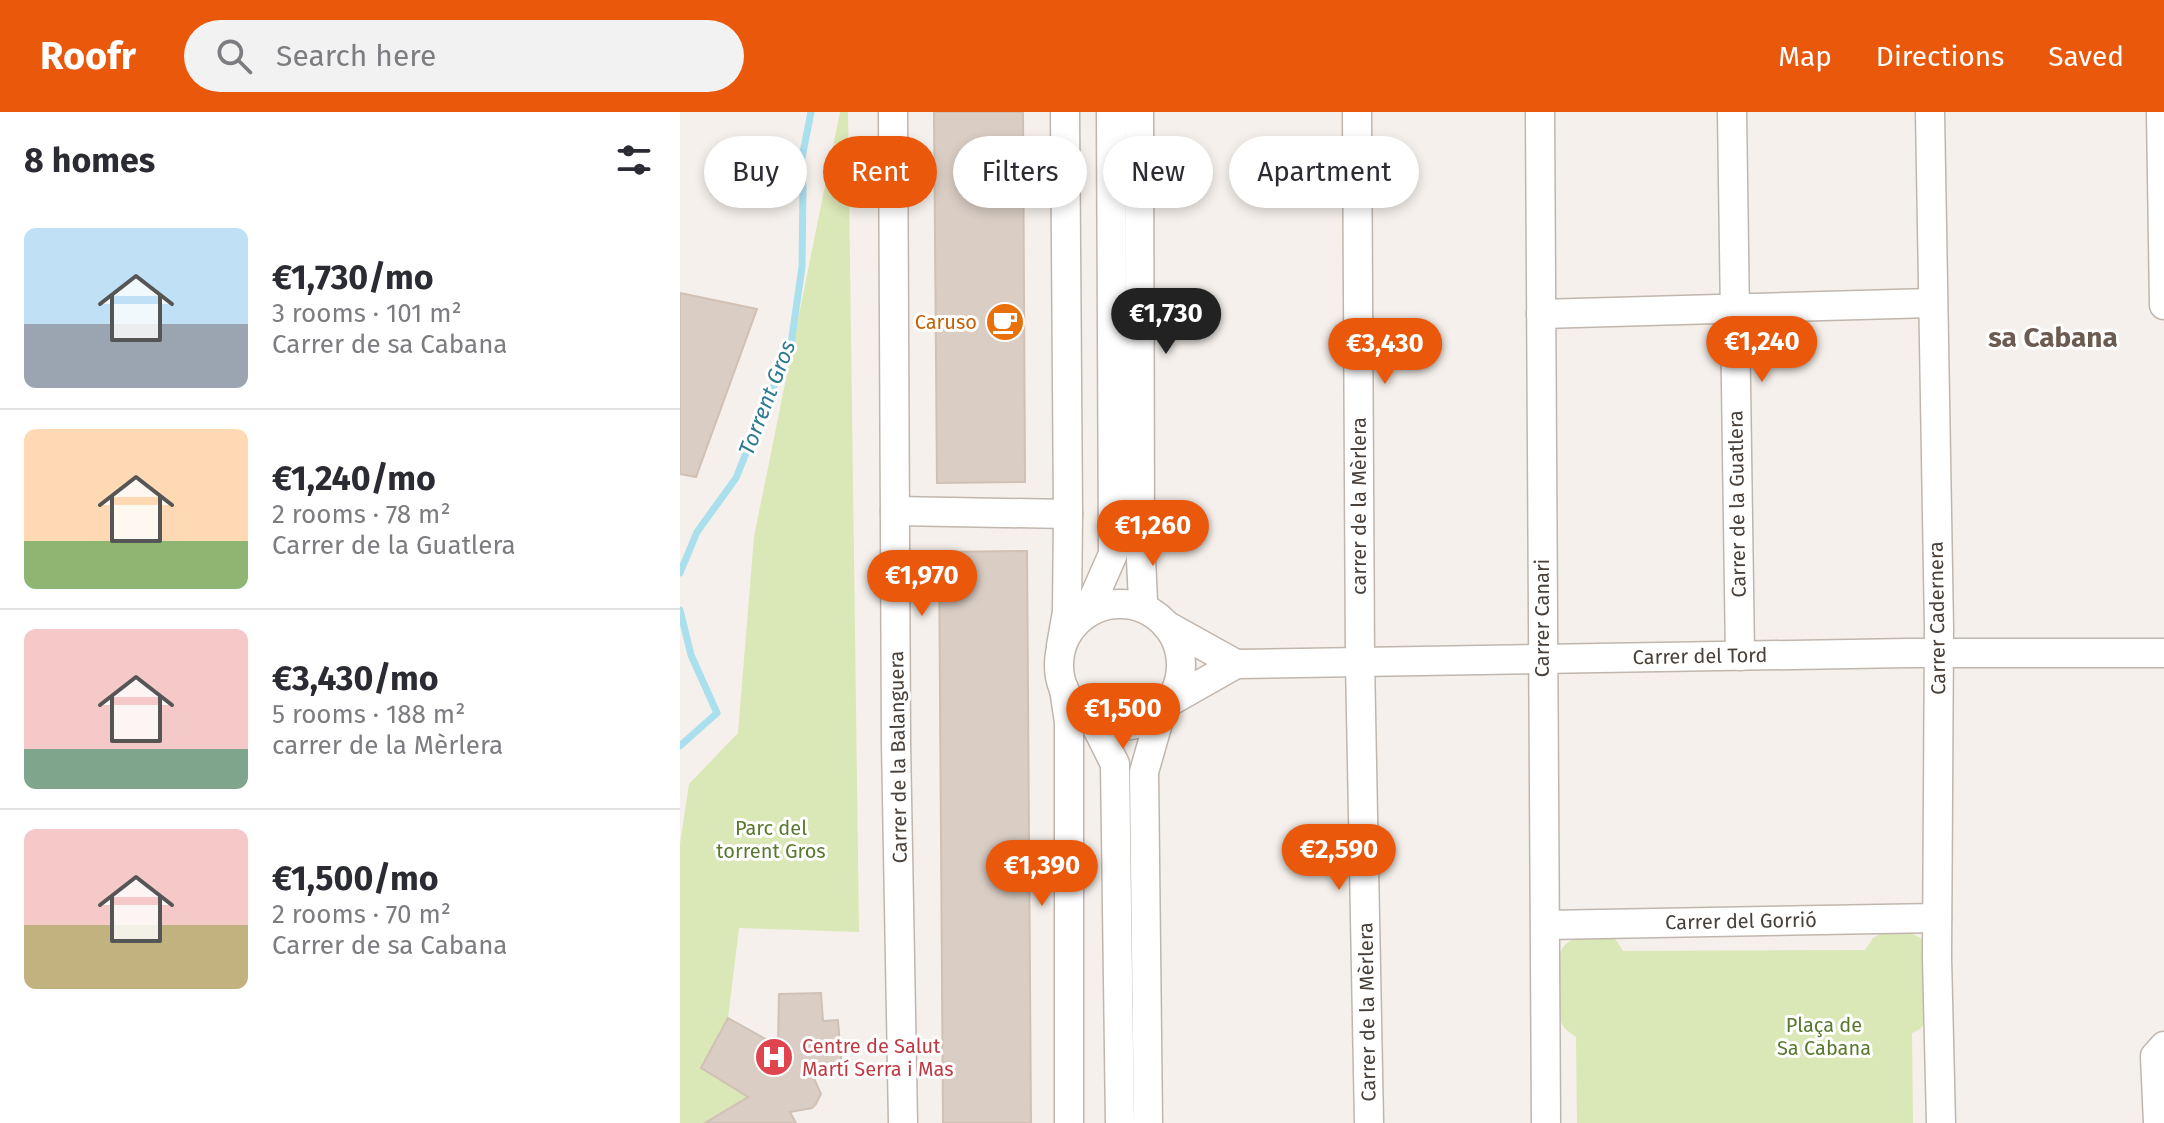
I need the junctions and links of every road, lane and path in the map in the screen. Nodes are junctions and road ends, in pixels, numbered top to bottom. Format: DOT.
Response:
graph roads {
  1 [pos="893,112"];
  2 [pos="1065,112"];
  3 [pos="1111,112"];
  4 [pos="1139,112"];
  5 [pos="1357,112"];
  6 [pos="1540,112"];
  7 [pos="1732,112"];
  8 [pos="1930,112"];
  9 [pos="2161,112"];
  10 [pos="1932,303"];
  11 [pos="2164,305"];
  12 [pos="1734,309"];
  13 [pos="1541,314"];
  14 [pos="895,511"];
  15 [pos="1068,514"];
  16 [pos="1113,554"];
  17 [pos="1153,612"];
  18 [pos="1087,613"];
  19 [pos="1061,646"];
  20 [pos="2164,653"];
  21 [pos="1939,654"];
  22 [pos="1740,656"];
  23 [pos="1542,658"];
  24 [pos="1360,661"];
  25 [pos="1236,664"];
  26 [pos="1064,689"];
  27 [pos="1165,705"];
  28 [pos="1093,720"];
  29 [pos="1133,725"];
  30 [pos="1115,764"];
  31 [pos="1937,918"];
  32 [pos="1546,925"];
  33 [pos="2164,1046"];
  34 [pos="902,1120"];
  35 [pos="1069,1123"];
  36 [pos="1120,1123"];
  37 [pos="1148,1123"];
  38 [pos="1369,1123"];
  39 [pos="1546,1123"];
  40 [pos="1941,1123"];
  41 [pos="2158,1123"];
  1 -- 14 [label="street, Carrer de la Balanguera"];
  2 -- 15 [label="street"];
  3 -- 16 [label="street"];
  4 -- 17 [label="street"];
  5 -- 24 [label="street, carrer de la Mèrlera"];
  6 -- 13 [label="street, Carrer Canari"];
  7 -- 12 [label="street, Carrer de la Guatlera"];
  8 -- 10 [label="street, Carrer Cadernera"];
  9 -- 11 [label="street"];
  10 -- 12 [label="street"];
  10 -- 21 [label="street, Carrer Cadernera"];
  12 -- 13 [label="street"];
  12 -- 22 [label="street, Carrer de la Guatlera"];
  13 -- 23 [label="street, Carrer Canari"];
  14 -- 15 [label="street"];
  14 -- 34 [label="street, Carrer de la Balanguera"];
  15 -- 19 [label="street"];
  16 -- 17 [label="street"];
  16 -- 18 [label="street"];
  17 -- 18 [label="street"];
  17 -- 25 [label="street"];
  17 -- 27 [label="street"];
  18 -- 19 [label="street"];
  19 -- 26 [label="street"];
  20 -- 21 [label="street, Carrer del Tord"];
  21 -- 22 [label="street, Carrer del Tord"];
  21 -- 31 [label="street, Carrer Cadernera"];
  22 -- 23 [label="street, Carrer del Tord"];
  23 -- 24 [label="street, Carrer del Tord"];
  23 -- 32 [label="street, Carrer Canari"];
  24 -- 25 [label="street, Carrer del Tord"];
  24 -- 38 [label="street, Carrer de la Mèrlera"];
  25 -- 27 [label="street, Carrer del Tord"];
  26 -- 28 [label="street"];
  26 -- 35 [label="street"];
  27 -- 29 [label="street"];
  27 -- 37 [label="street"];
  28 -- 29 [label="street"];
  28 -- 30 [label="street"];
  29 -- 30 [label="street"];
  30 -- 36 [label="street"];
  31 -- 32 [label="street, Carrer del Gorrió"];
  31 -- 40 [label="street, Carrer Cadernera"];
  32 -- 39 [label="street, Carrer Canari"];
  33 -- 41 [label="street"];
}
